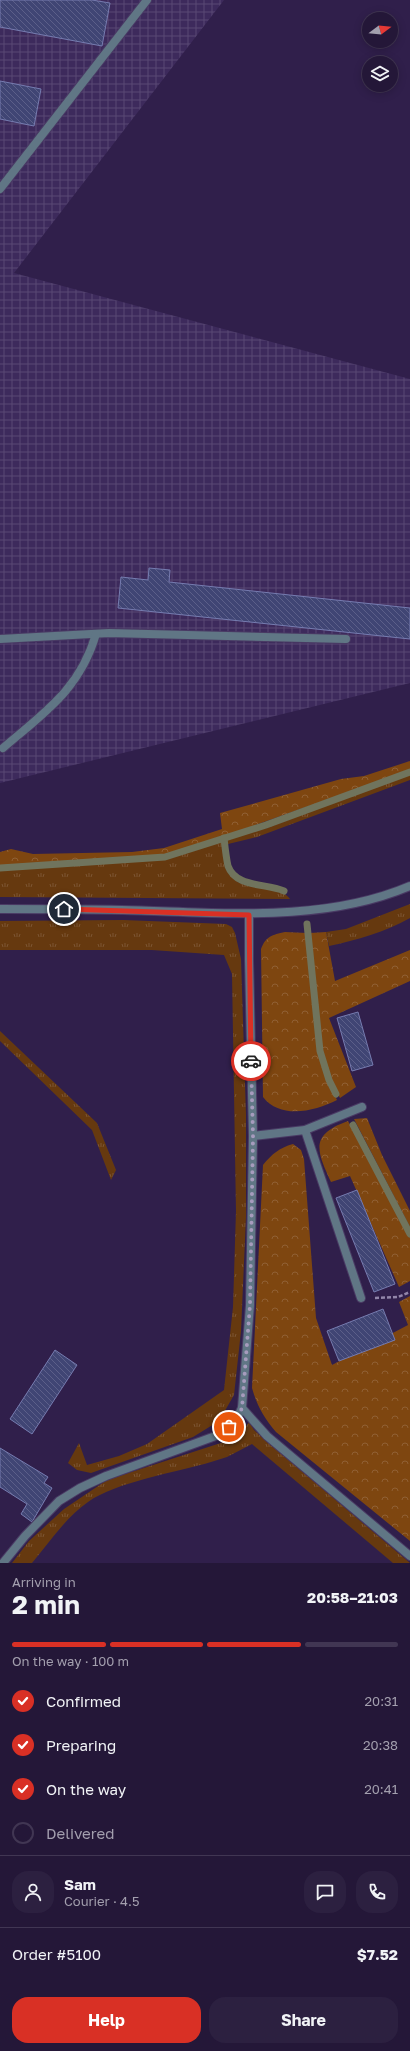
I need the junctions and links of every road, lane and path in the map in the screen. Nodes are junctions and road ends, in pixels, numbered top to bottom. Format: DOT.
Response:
graph roads {
  1 [pos="147,0"];
  2 [pos="0,189"];
  3 [pos="96,634"];
  4 [pos="0,639"];
  5 [pos="346,639"];
  6 [pos="3,748"];
  7 [pos="410,886"];
  8 [pos="0,910"];
  9 [pos="249,915"];
  10 [pos="362,1107"];
  11 [pos="305,1130"];
  12 [pos="253,1136"];
  13 [pos="410,1292"];
  14 [pos="361,1298"];
  15 [pos="242,1408"];
  16 [pos="410,1556"];
  17 [pos="3,1563"];
  1 -- 2 [label="street"];
  3 -- 4 [label="street"];
  3 -- 5 [label="street"];
  3 -- 6 [label="street"];
  7 -- 9 [label="street"];
  8 -- 9 [label="street"];
  9 -- 12 [label="street"];
  10 -- 11 [label="street"];
  11 -- 12 [label="street"];
  11 -- 14 [label="street"];
  12 -- 15 [label="street"];
  13 -- 14 [label="path"];
  15 -- 16 [label="street"];
  15 -- 17 [label="street"];
}
